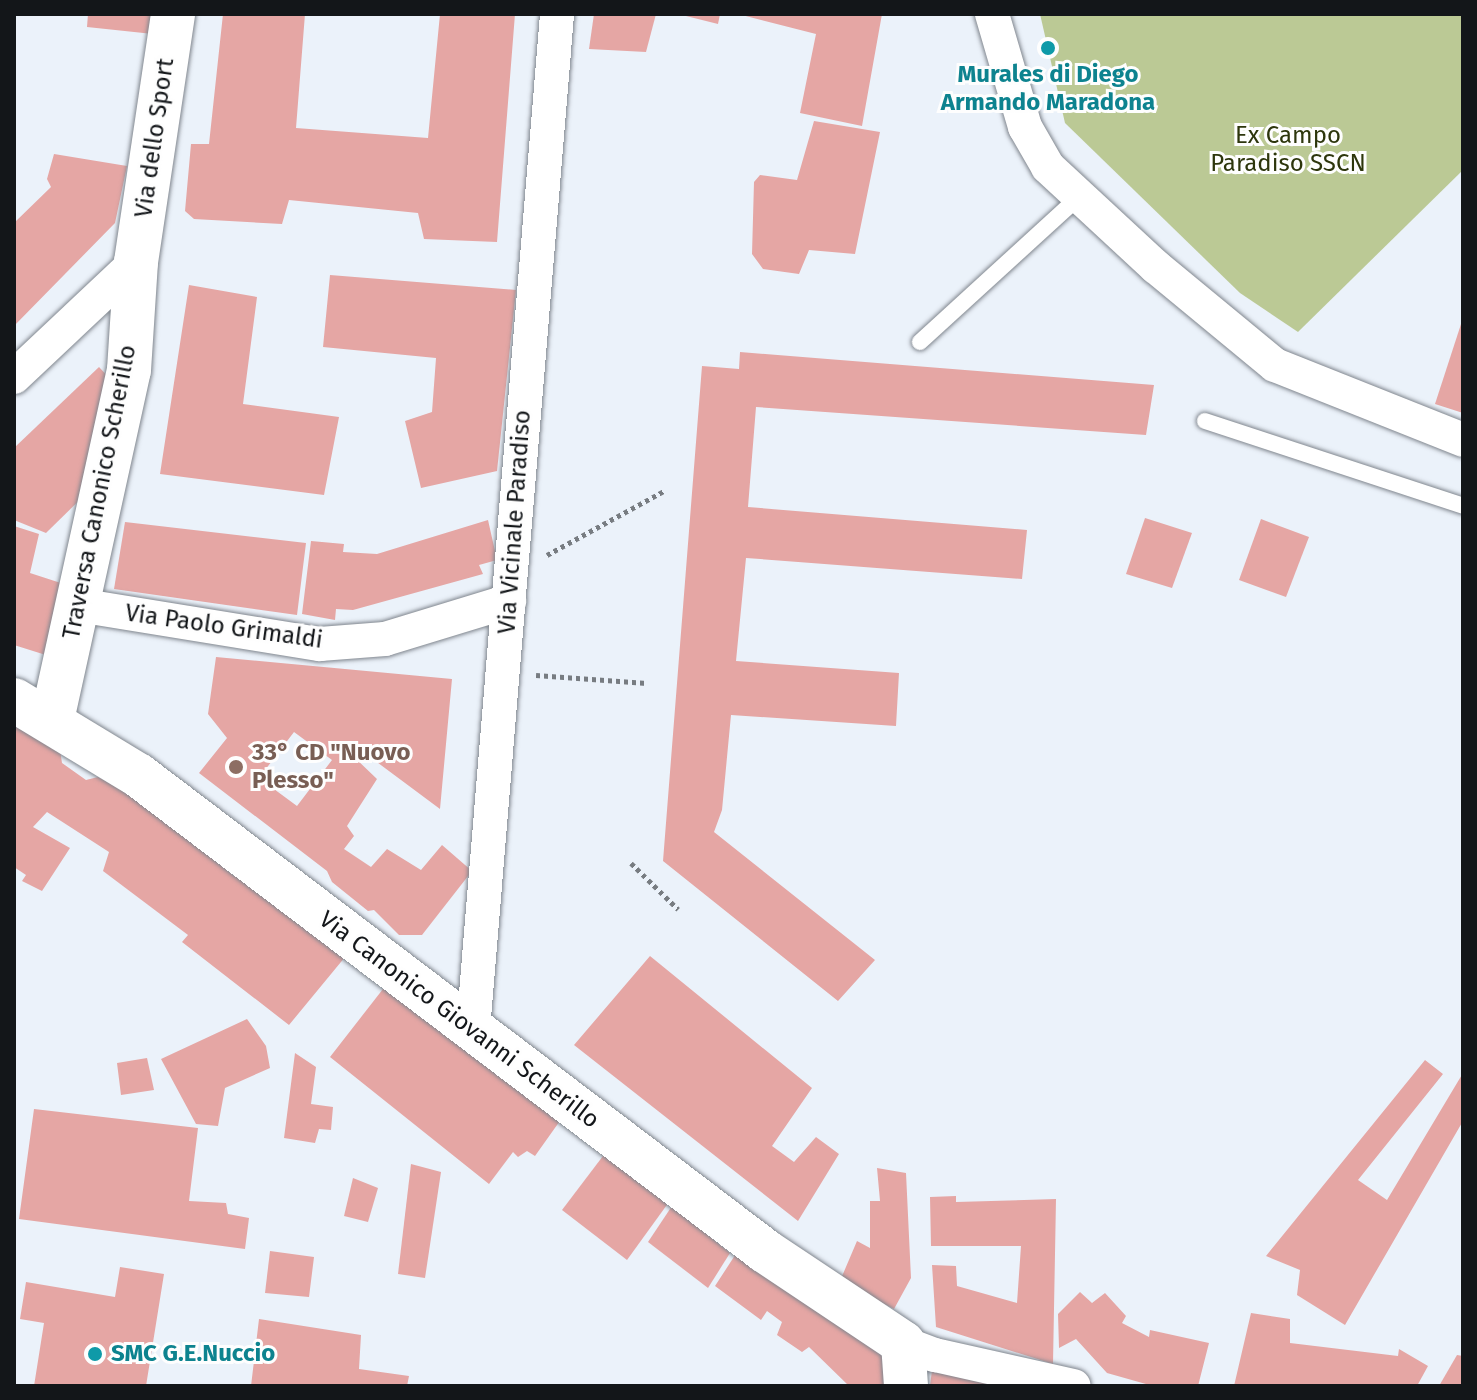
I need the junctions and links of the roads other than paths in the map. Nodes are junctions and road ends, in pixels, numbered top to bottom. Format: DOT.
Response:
graph roads {
  1 [pos="173,14"];
  2 [pos="557,14"];
  3 [pos="992,14"];
  4 [pos="1080,196"];
  5 [pos="136,262"];
  6 [pos="920,342"];
  7 [pos="14,377"];
  8 [pos="1205,421"];
  9 [pos="1463,440"];
  10 [pos="1463,506"];
  11 [pos="510,588"];
  12 [pos="78,605"];
  13 [pos="14,700"];
  14 [pos="52,720"];
  15 [pos="473,1030"];
  16 [pos="903,1343"];
  17 [pos="906,1386"];
  18 [pos="1074,1386"];
  1 -- 5 [label="street, Via dello Sport"];
  2 -- 11 [label="street, Via Vicinale Paradiso"];
  3 -- 4 [label="street"];
  4 -- 6 [label="lane"];
  4 -- 9 [label="street"];
  5 -- 7 [label="street"];
  5 -- 12 [label="street, Traversa Canonico Scherillo"];
  8 -- 10 [label="lane"];
  11 -- 12 [label="street, Via Paolo Grimaldi"];
  11 -- 15 [label="street, Via Vicinale Paradiso"];
  12 -- 14 [label="street, Traversa Canonico Scherillo"];
  13 -- 14 [label="street, Via Canonico Giovanni Scherillo"];
  14 -- 15 [label="street, Via Canonico Giovanni Scherillo"];
  15 -- 16 [label="street, Via Canonico Giovanni Scherillo"];
  16 -- 17 [label="street"];
  16 -- 18 [label="street"];
}
